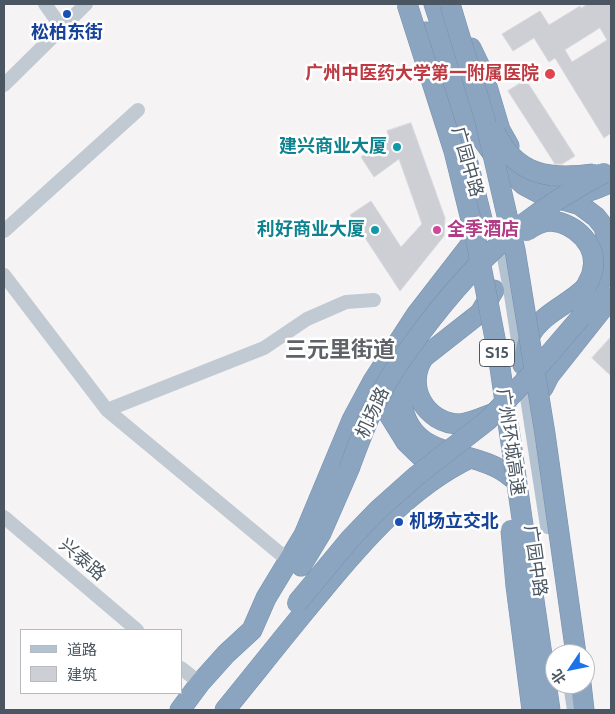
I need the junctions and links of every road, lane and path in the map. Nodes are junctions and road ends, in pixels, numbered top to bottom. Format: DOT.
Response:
graph roads {
  1 [pos="45,4"];
  2 [pos="86,4"];
  3 [pos="401,4"];
  4 [pos="407,4"];
  5 [pos="417,4"];
  6 [pos="434,4"];
  7 [pos="455,6"];
  8 [pos="423,24"];
  9 [pos="62,28"];
  10 [pos="446,37"];
  11 [pos="470,48"];
  12 [pos="425,76"];
  13 [pos="4,85"];
  14 [pos="447,95"];
  15 [pos="138,110"];
  16 [pos="485,130"];
  17 [pos="609,175"];
  18 [pos="479,206"];
  19 [pos="4,232"];
  20 [pos="471,244"];
  21 [pos="496,248"];
  22 [pos="611,275"];
  23 [pos="4,276"];
  24 [pos="494,290"];
  25 [pos="611,298"];
  26 [pos="374,300"];
  27 [pos="581,317"];
  28 [pos="421,347"];
  29 [pos="523,365"];
  30 [pos="543,388"];
  31 [pos="367,392"];
  32 [pos="107,410"];
  33 [pos="503,416"];
  34 [pos="535,437"];
  35 [pos="470,458"];
  36 [pos="553,462"];
  37 [pos="440,475"];
  38 [pos="511,478"];
  39 [pos="545,503"];
  40 [pos="528,511"];
  41 [pos="4,517"];
  42 [pos="289,561"];
  43 [pos="556,576"];
  44 [pos="538,580"];
  45 [pos="572,596"];
  46 [pos="528,607"];
  47 [pos="136,629"];
  48 [pos="252,630"];
  49 [pos="547,644"];
  50 [pos="566,644"];
  51 [pos="576,644"];
  52 [pos="577,644"];
  53 [pos="535,659"];
  54 [pos="182,669"];
  55 [pos="545,672"];
  56 [pos="200,684"];
  57 [pos="555,694"];
  58 [pos="586,694"];
  59 [pos="229,707"];
  60 [pos="180,710"];
  61 [pos="196,710"];
  62 [pos="214,710"];
  63 [pos="532,710"];
  64 [pos="543,710"];
  65 [pos="550,710"];
  66 [pos="557,710"];
  67 [pos="588,710"];
  1 -- 9 [label="street"];
  2 -- 9 [label="street"];
  3 -- 12 [label="main road"];
  4 -- 8 [label="main road"];
  4 -- 33 [label="highway, 广州环城高速 / S15, bridge"];
  5 -- 8 [label="highway, 广园中路"];
  6 -- 10 [label="highway, 广园中路"];
  7 -- 10 [label="main road"];
  7 -- 11 [label="main road"];
  7 -- 51 [label="highway, 广州环城高速 / S15, bridge"];
  8 -- 14 [label="highway, 广园中路"];
  9 -- 13 [label="street"];
  10 -- 16 [label="highway, 广园中路"];
  11 -- 16 [label="highway"];
  11 -- 17 [label="highway"];
  12 -- 14 [label="main road"];
  12 -- 20 [label="main road"];
  14 -- 18 [label="highway, 广园中路"];
  15 -- 19 [label="street"];
  16 -- 17 [label="highway, bridge"];
  16 -- 27 [label="highway"];
  16 -- 29 [label="main road, 广园中路"];
  17 -- 21 [label="highway, 机场路, bridge"];
  18 -- 20 [label="highway"];
  18 -- 24 [label="highway, 广园中路"];
  20 -- 31 [label="highway"];
  21 -- 28 [label="highway, 机场路, bridge"];
  21 -- 29 [label="highway, bridge"];
  22 -- 27 [label="highway"];
  23 -- 32 [label="street"];
  24 -- 28 [label="highway"];
  24 -- 40 [label="main road, 广园中路"];
  25 -- 30 [label="highway"];
  26 -- 32 [label="street"];
  27 -- 33 [label="highway, bridge"];
  28 -- 33 [label="highway"];
  28 -- 35 [label="highway, bridge"];
  28 -- 48 [label="highway, 机场路, bridge"];
  29 -- 34 [label="main road, 广园中路"];
  30 -- 34 [label="main road"];
  30 -- 36 [label="main road"];
  31 -- 37 [label="highway"];
  31 -- 42 [label="highway"];
  32 -- 42 [label="street"];
  33 -- 62 [label="highway, bridge"];
  33 -- 63 [label="highway, bridge"];
  33 -- 65 [label="highway, 广州环城高速 / S15, bridge"];
  34 -- 36 [label="main road"];
  34 -- 39 [label="main road, 广园中路"];
  35 -- 37 [label="highway"];
  35 -- 38 [label="highway"];
  36 -- 39 [label="main road"];
  36 -- 45 [label="main road"];
  37 -- 59 [label="highway"];
  38 -- 40 [label="main road"];
  38 -- 46 [label="main road"];
  39 -- 43 [label="main road, 广园中路"];
  40 -- 44 [label="main road, 广园中路"];
  41 -- 47 [label="street, 兴泰路"];
  42 -- 48 [label="highway"];
  43 -- 45 [label="main road"];
  43 -- 50 [label="main road, 广园中路"];
  44 -- 46 [label="main road"];
  44 -- 49 [label="main road, 广园中路"];
  45 -- 52 [label="main road"];
  46 -- 53 [label="main road"];
  48 -- 56 [label="highway"];
  48 -- 61 [label="highway, 机场路"];
  53 -- 55 [label="main road"];
  53 -- 64 [label="main road"];
  54 -- 56 [label="street"];
  56 -- 60 [label="highway"];
  57 -- 66 [label="main road, 广园中路"];
  58 -- 67 [label="main road"];
}
